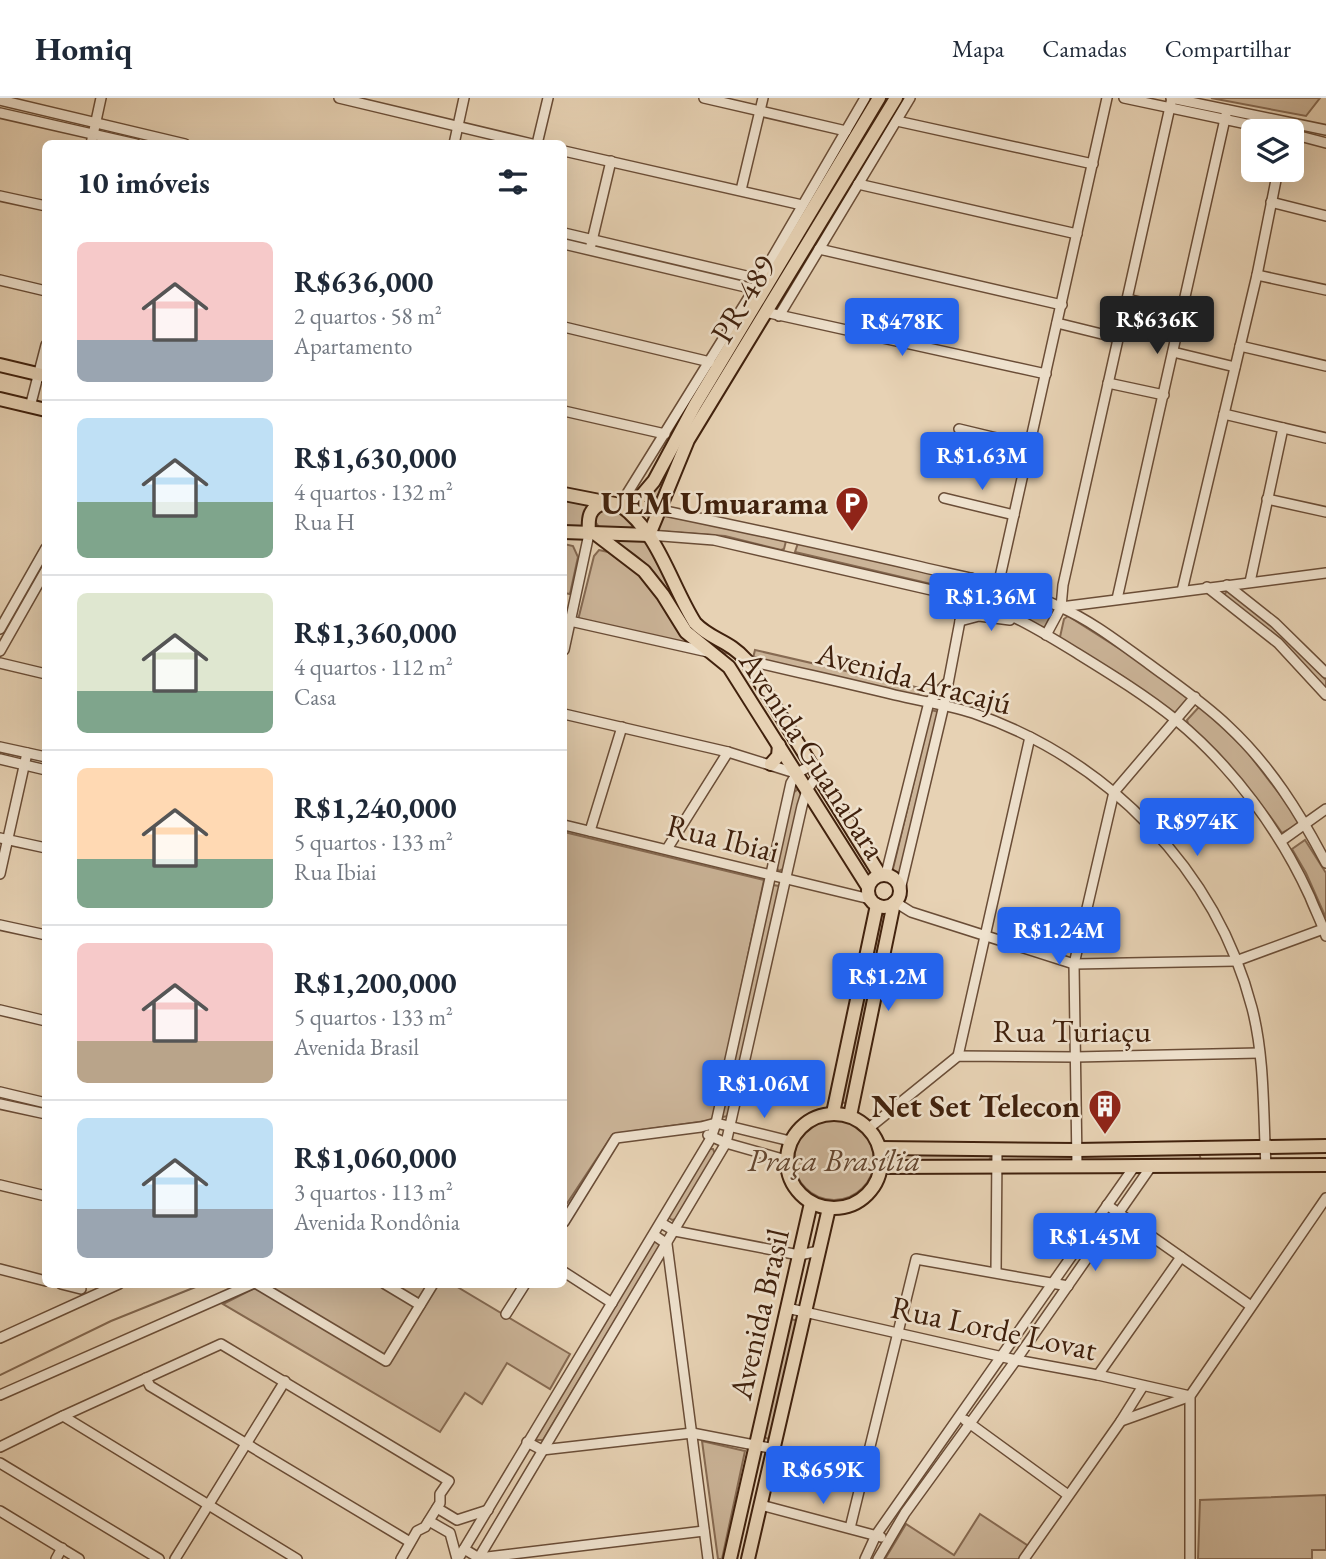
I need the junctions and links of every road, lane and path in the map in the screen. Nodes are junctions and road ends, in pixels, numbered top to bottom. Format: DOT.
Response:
graph roads {
  1 [pos="101,98"];
  2 [pos="339,98"];
  3 [pos="464,98"];
  4 [pos="548,98"];
  5 [pos="704,98"];
  6 [pos="763,98"];
  7 [pos="865,98"];
  8 [pos="879,98"];
  9 [pos="896,98"];
  10 [pos="910,98"];
  11 [pos="1107,98"];
  12 [pos="1124,98"];
  13 [pos="0,100"];
  14 [pos="1170,101"];
  15 [pos="760,111"];
  16 [pos="0,113"];
  17 [pos="1226,114"];
  18 [pos="1242,119"];
  19 [pos="1270,119"];
  20 [pos="897,121"];
  21 [pos="96,122"];
  22 [pos="1304,125"];
  23 [pos="458,126"];
  24 [pos="1326,130"];
  25 [pos="845,131"];
  26 [pos="1304,137"];
  27 [pos="92,139"];
  28 [pos="169,140"];
  29 [pos="455,140"];
  30 [pos="517,140"];
  31 [pos="535,140"];
  32 [pos="1326,142"];
  33 [pos="567,152"];
  34 [pos="611,161"];
  35 [pos="1093,164"];
  36 [pos="1275,182"];
  37 [pos="858,184"];
  38 [pos="741,190"];
  39 [pos="0,196"];
  40 [pos="1271,202"];
  41 [pos="42,205"];
  42 [pos="802,205"];
  43 [pos="1326,216"];
  44 [pos="567,234"];
  45 [pos="1077,234"];
  46 [pos="593,240"];
  47 [pos="567,245"];
  48 [pos="819,249"];
  49 [pos="590,250"];
  50 [pos="1256,275"];
  51 [pos="759,279"];
  52 [pos="0,280"];
  53 [pos="754,289"];
  54 [pos="42,290"];
  55 [pos="1326,290"];
  56 [pos="1127,299"];
  57 [pos="1062,305"];
  58 [pos="765,312"];
  59 [pos="1183,312"];
  60 [pos="779,316"];
  61 [pos="1057,323"];
  62 [pos="567,328"];
  63 [pos="1118,338"];
  64 [pos="1240,346"];
  65 [pos="1174,352"];
  66 [pos="710,362"];
  67 [pos="0,365"];
  68 [pos="1326,366"];
  69 [pos="1235,367"];
  70 [pos="1046,374"];
  71 [pos="42,375"];
  72 [pos="1108,383"];
  73 [pos="1164,396"];
  74 [pos="0,399"];
  75 [pos="30,407"];
  76 [pos="42,409"];
  77 [pos="567,412"];
  78 [pos="1224,415"];
  79 [pos="1283,428"];
  80 [pos="960,429"];
  81 [pos="665,435"];
  82 [pos="1326,438"];
  83 [pos="1030,446"];
  84 [pos="567,495"];
  85 [pos="944,498"];
  86 [pos="1267,499"];
  87 [pos="604,503"];
  88 [pos="626,506"];
  89 [pos="659,512"];
  90 [pos="1326,512"];
  91 [pos="1014,515"];
  92 [pos="646,531"];
  93 [pos="567,532"];
  94 [pos="593,534"];
  95 [pos="42,555"];
  96 [pos="1326,573"];
  97 [pos="42,577"];
  98 [pos="971,578"];
  99 [pos="1250,582"];
  100 [pos="25,584"];
  101 [pos="1227,584"];
  102 [pos="998,586"];
  103 [pos="1207,587"];
  104 [pos="35,589"];
  105 [pos="42,591"];
  106 [pos="1182,591"];
  107 [pos="966,598"];
  108 [pos="1117,599"];
  109 [pos="1061,607"];
  110 [pos="1017,620"];
  111 [pos="960,621"];
  112 [pos="567,628"];
  113 [pos="0,629"];
  114 [pos="1046,635"];
  115 [pos="0,651"];
  116 [pos="710,653"];
  117 [pos="746,660"];
  118 [pos="0,663"];
  119 [pos="42,673"];
  120 [pos="1326,673"];
  121 [pos="947,683"];
  122 [pos="1326,695"];
  123 [pos="1195,697"];
  124 [pos="929,702"];
  125 [pos="944,705"];
  126 [pos="567,715"];
  127 [pos="1176,720"];
  128 [pos="622,727"];
  129 [pos="1030,737"];
  130 [pos="779,745"];
  131 [pos="0,747"];
  132 [pos="728,752"];
  133 [pos="27,753"];
  134 [pos="42,756"];
  135 [pos="0,759"];
  136 [pos="771,764"];
  137 [pos="25,765"];
  138 [pos="42,769"];
  139 [pos="815,770"];
  140 [pos="797,773"];
  141 [pos="807,790"];
  142 [pos="1114,792"];
  143 [pos="809,805"];
  144 [pos="1326,809"];
  145 [pos="1306,825"];
  146 [pos="567,826"];
  147 [pos="590,831"];
  148 [pos="4,839"];
  149 [pos="1281,841"];
  150 [pos="42,847"];
  151 [pos="667,849"];
  152 [pos="1326,863"];
  153 [pos="0,874"];
  154 [pos="883,874"];
  155 [pos="770,876"];
  156 [pos="787,880"];
  157 [pos="900,890"];
  158 [pos="872,897"];
  159 [pos="895,903"];
  160 [pos="0,925"];
  161 [pos="1325,931"];
  162 [pos="42,934"];
  163 [pos="985,936"];
  164 [pos="1236,961"];
  165 [pos="1074,964"];
  166 [pos="0,1010"];
  167 [pos="42,1020"];
  168 [pos="1259,1053"];
  169 [pos="958,1056"];
  170 [pos="1075,1057"];
  171 [pos="0,1092"];
  172 [pos="42,1102"];
  173 [pos="0,1104"];
  174 [pos="42,1113"];
  175 [pos="833,1113"];
  176 [pos="850,1116"];
  177 [pos="716,1123"];
  178 [pos="732,1126"];
  179 [pos="701,1127"];
  180 [pos="869,1128"];
  181 [pos="711,1138"];
  182 [pos="790,1142"];
  183 [pos="726,1143"];
  184 [pos="1326,1146"];
  185 [pos="1265,1147"];
  186 [pos="880,1148"];
  187 [pos="1206,1149"];
  188 [pos="997,1150"];
  189 [pos="1076,1150"];
  190 [pos="786,1160"];
  191 [pos="1077,1165"];
  192 [pos="1326,1165"];
  193 [pos="1266,1166"];
  194 [pos="881,1167"];
  195 [pos="997,1167"];
  196 [pos="1134,1167"];
  197 [pos="1150,1168"];
  198 [pos="1207,1168"];
  199 [pos="0,1185"];
  200 [pos="42,1195"];
  201 [pos="1326,1198"];
  202 [pos="811,1203"];
  203 [pos="1107,1205"];
  204 [pos="829,1208"];
  205 [pos="1119,1213"];
  206 [pos="567,1218"];
  207 [pos="661,1223"];
  208 [pos="675,1231"];
  209 [pos="654,1235"];
  210 [pos="667,1244"];
  211 [pos="819,1251"];
  212 [pos="799,1255"];
  213 [pos="1181,1257"];
  214 [pos="0,1269"];
  215 [pos="996,1272"];
  216 [pos="567,1274"];
  217 [pos="42,1280"];
  218 [pos="1053,1282"];
  219 [pos="1068,1286"];
  220 [pos="82,1288"];
  221 [pos="110,1288"];
  222 [pos="245,1288"];
  223 [pos="261,1288"];
  224 [pos="392,1288"];
  225 [pos="431,1288"];
  226 [pos="522,1288"];
  227 [pos="79,1302"];
  228 [pos="612,1303"];
  229 [pos="420,1305"];
  230 [pos="1251,1306"];
  231 [pos="788,1308"];
  232 [pos="805,1312"];
  233 [pos="506,1314"];
  234 [pos="899,1333"];
  235 [pos="0,1338"];
  236 [pos="1002,1357"];
  237 [pos="1016,1360"];
  238 [pos="1098,1375"];
  239 [pos="146,1378"];
  240 [pos="285,1381"];
  241 [pos="1143,1386"];
  242 [pos="0,1395"];
  243 [pos="1190,1396"];
  244 [pos="63,1416"];
  245 [pos="960,1416"];
  246 [pos="1121,1421"];
  247 [pos="969,1423"];
  248 [pos="692,1433"];
  249 [pos="527,1442"];
  250 [pos="246,1443"];
  251 [pos="756,1444"];
  252 [pos="0,1447"];
  253 [pos="775,1449"];
  254 [pos="542,1450"];
  255 [pos="0,1464"];
  256 [pos="750,1476"];
  257 [pos="766,1485"];
  258 [pos="1069,1495"];
  259 [pos="208,1505"];
  260 [pos="761,1505"];
  261 [pos="437,1508"];
  262 [pos="488,1510"];
  263 [pos="0,1511"];
  264 [pos="429,1521"];
  265 [pos="850,1528"];
  266 [pos="704,1531"];
  267 [pos="876,1535"];
  268 [pos="888,1540"];
  269 [pos="411,1542"];
  270 [pos="62,1548"];
  271 [pos="464,1549"];
  272 [pos="478,1558"];
  273 [pos="56,1559"];
  274 [pos="79,1559"];
  275 [pos="159,1559"];
  276 [pos="175,1559"];
  277 [pos="297,1559"];
  278 [pos="401,1559"];
  279 [pos="458,1559"];
  280 [pos="708,1559"];
  281 [pos="730,1559"];
  282 [pos="748,1559"];
  283 [pos="865,1559"];
  284 [pos="878,1559"];
  285 [pos="1024,1559"];
  286 [pos="1190,1559"];
  1 -- 21 [label="street"];
  2 -- 23 [label="street"];
  3 -- 23 [label="street"];
  4 -- 31 [label="street"];
  5 -- 15 [label="street"];
  6 -- 15 [label="street"];
  7 -- 25 [label="street"];
  8 -- 88 [label="main road, PR-489 / PR-489"];
  9 -- 58 [label="main road, PR-489 / PR-489"];
  10 -- 20 [label="street"];
  11 -- 35 [label="street"];
  12 -- 14 [label="street"];
  13 -- 21 [label="street"];
  14 -- 17 [label="street"];
  14 -- 56 [label="street"];
  15 -- 25 [label="street"];
  15 -- 38 [label="street"];
  16 -- 27 [label="street"];
  17 -- 18 [label="street"];
  17 -- 19 [label="street"];
  17 -- 59 [label="street"];
  20 -- 35 [label="street"];
  20 -- 37 [label="street"];
  21 -- 27 [label="street"];
  21 -- 28 [label="street"];
  22 -- 24 [label="street"];
  23 -- 29 [label="street"];
  23 -- 30 [label="street"];
  25 -- 42 [label="street"];
  26 -- 32 [label="street"];
  33 -- 34 [label="street"];
  34 -- 38 [label="street"];
  34 -- 46 [label="street"];
  35 -- 45 [label="street"];
  36 -- 40 [label="street"];
  37 -- 45 [label="street"];
  37 -- 48 [label="street"];
  38 -- 42 [label="street"];
  39 -- 41 [label="street"];
  40 -- 43 [label="street"];
  40 -- 50 [label="street"];
  42 -- 51 [label="street"];
  44 -- 46 [label="street"];
  45 -- 57 [label="street"];
  46 -- 49 [label="street"];
  46 -- 51 [label="street"];
  47 -- 49 [label="street"];
  48 -- 57 [label="street"];
  48 -- 60 [label="street"];
  49 -- 53 [label="street"];
  50 -- 55 [label="street"];
  50 -- 64 [label="street"];
  51 -- 53 [label="street"];
  52 -- 54 [label="street"];
  53 -- 66 [label="street"];
  56 -- 59 [label="street"];
  56 -- 63 [label="street"];
  57 -- 61 [label="street"];
  58 -- 60 [label="street"];
  58 -- 89 [label="main road, PR-489 / PR-489"];
  59 -- 65 [label="street"];
  60 -- 70 [label="street"];
  61 -- 63 [label="street"];
  61 -- 70 [label="street"];
  62 -- 66 [label="street"];
  63 -- 72 [label="street"];
  64 -- 68 [label="street"];
  64 -- 69 [label="street"];
  65 -- 69 [label="street"];
  65 -- 73 [label="street"];
  66 -- 81 [label="street"];
  67 -- 71 [label="main road"];
  69 -- 78 [label="street"];
  70 -- 83 [label="street"];
  71 -- 75 [label="street"];
  72 -- 73 [label="street"];
  72 -- 109 [label="street"];
  73 -- 108 [label="street"];
  74 -- 75 [label="main road"];
  75 -- 76 [label="main road"];
  77 -- 81 [label="street"];
  78 -- 79 [label="street"];
  78 -- 106 [label="street"];
  79 -- 82 [label="street"];
  79 -- 86 [label="street"];
  80 -- 83 [label="street"];
  81 -- 88 [label="street"];
  83 -- 91 [label="street"];
  84 -- 87 [label="main road"];
  85 -- 91 [label="street"];
  86 -- 90 [label="street"];
  86 -- 99 [label="street"];
  87 -- 88 [label="main road"];
  87 -- 94 [label="main road"];
  88 -- 89 [label="main road"];
  88 -- 92 [label="main road"];
  89 -- 92 [label="main road, PR-489 / PR-489"];
  89 -- 98 [label="street"];
  91 -- 102 [label="street"];
  92 -- 94 [label="main road"];
  92 -- 107 [label="street"];
  92 -- 117 [label="main road, Avenida Guanabara"];
  93 -- 94 [label="main road"];
  94 -- 112 [label="street"];
  94 -- 116 [label="main road, Avenida Guanabara"];
  95 -- 100 [label="street"];
  96 -- 99 [label="street"];
  97 -- 104 [label="street"];
  98 -- 102 [label="street"];
  98 -- 107 [label="street"];
  99 -- 101 [label="street"];
  100 -- 104 [label="street"];
  100 -- 113 [label="street"];
  101 -- 103 [label="street"];
  101 -- 120 [label="street"];
  102 -- 109 [label="street"];
  103 -- 106 [label="street"];
  103 -- 122 [label="street"];
  104 -- 105 [label="street"];
  104 -- 115 [label="street"];
  106 -- 108 [label="street"];
  107 -- 110 [label="street"];
  107 -- 111 [label="street"];
  108 -- 109 [label="street"];
  109 -- 114 [label="street"];
  109 -- 123 [label="street"];
  110 -- 111 [label="street"];
  110 -- 114 [label="street"];
  111 -- 121 [label="street"];
  112 -- 116 [label="street"];
  114 -- 127 [label="street"];
  116 -- 130 [label="main road, Avenida Guanabara"];
  117 -- 124 [label="street, Avenida Aracajú"];
  117 -- 139 [label="main road, Avenida Guanabara"];
  118 -- 119 [label="street"];
  121 -- 124 [label="street"];
  121 -- 125 [label="street"];
  123 -- 127 [label="street"];
  123 -- 145 [label="street"];
  124 -- 125 [label="street, Avenida Aracajú"];
  124 -- 154 [label="street"];
  125 -- 129 [label="street, Avenida Aracajú"];
  125 -- 157 [label="street"];
  126 -- 128 [label="street"];
  127 -- 142 [label="street"];
  127 -- 149 [label="street"];
  128 -- 132 [label="street"];
  128 -- 147 [label="street"];
  129 -- 142 [label="street, Avenida Aracajú"];
  129 -- 163 [label="street"];
  130 -- 136 [label="main road"];
  130 -- 140 [label="main road, Avenida Guanabara"];
  131 -- 133 [label="street"];
  132 -- 136 [label="street"];
  132 -- 151 [label="street"];
  133 -- 134 [label="street"];
  133 -- 137 [label="street"];
  135 -- 137 [label="street"];
  136 -- 140 [label="street"];
  137 -- 138 [label="street"];
  137 -- 148 [label="street"];
  139 -- 140 [label="street"];
  139 -- 141 [label="street"];
  139 -- 154 [label="main road, Avenida Guanabara"];
  140 -- 141 [label="main road, Avenida Guanabara"];
  140 -- 155 [label="street"];
  141 -- 143 [label="main road, Avenida Guanabara"];
  142 -- 164 [label="street, Avenida Aracajú"];
  142 -- 165 [label="street"];
  143 -- 156 [label="street"];
  143 -- 158 [label="main road, Avenida Guanabara"];
  144 -- 145 [label="street"];
  145 -- 149 [label="street"];
  145 -- 152 [label="street"];
  146 -- 147 [label="street, Rua Ibiai"];
  147 -- 151 [label="street, Rua Ibiai"];
  148 -- 150 [label="street"];
  148 -- 153 [label="street"];
  149 -- 161 [label="street"];
  151 -- 155 [label="street, Rua Ibiai"];
  154 -- 157 [label="main road"];
  154 -- 158 [label="main road"];
  155 -- 156 [label="street, Rua Ibiai"];
  155 -- 177 [label="street"];
  156 -- 158 [label="street, Rua Ibiai"];
  156 -- 178 [label="street"];
  157 -- 159 [label="main road"];
  158 -- 159 [label="main road"];
  158 -- 175 [label="main road"];
  159 -- 163 [label="street"];
  159 -- 176 [label="main road"];
  160 -- 162 [label="street"];
  161 -- 164 [label="street"];
  163 -- 165 [label="street"];
  163 -- 169 [label="street"];
  164 -- 165 [label="street"];
  164 -- 168 [label="street, Avenida Aracajú"];
  165 -- 170 [label="street"];
  166 -- 167 [label="street"];
  168 -- 170 [label="street, Rua Turiaçu"];
  168 -- 185 [label="street, Avenida Aracajú"];
  169 -- 170 [label="street, Rua Turiaçu"];
  169 -- 180 [label="street, Rua Turiaçu"];
  170 -- 189 [label="street"];
  171 -- 172 [label="street"];
  173 -- 174 [label="street"];
  175 -- 176 [label="main road"];
  175 -- 182 [label="main road"];
  176 -- 180 [label="main road"];
  177 -- 178 [label="street"];
  177 -- 179 [label="street"];
  177 -- 181 [label="street"];
  178 -- 182 [label="street"];
  178 -- 183 [label="street"];
  179 -- 181 [label="street"];
  179 -- 206 [label="street"];
  180 -- 186 [label="main road"];
  181 -- 183 [label="street"];
  181 -- 207 [label="street"];
  182 -- 190 [label="main road"];
  183 -- 190 [label="street"];
  183 -- 208 [label="street"];
  184 -- 185 [label="main road"];
  185 -- 187 [label="main road"];
  185 -- 193 [label="street, Avenida Aracajú"];
  186 -- 188 [label="main road"];
  186 -- 194 [label="main road"];
  187 -- 189 [label="main road"];
  187 -- 198 [label="main road"];
  188 -- 189 [label="main road"];
  188 -- 195 [label="street"];
  189 -- 191 [label="street"];
  190 -- 202 [label="main road"];
  191 -- 195 [label="main road"];
  191 -- 196 [label="main road"];
  192 -- 193 [label="main road"];
  193 -- 198 [label="main road"];
  194 -- 195 [label="main road"];
  194 -- 204 [label="main road"];
  195 -- 215 [label="street"];
  196 -- 197 [label="main road"];
  196 -- 203 [label="street"];
  197 -- 198 [label="main road"];
  197 -- 205 [label="street"];
  199 -- 200 [label="street"];
  201 -- 230 [label="street"];
  202 -- 204 [label="main road"];
  202 -- 212 [label="main road, Avenida Brasil"];
  203 -- 205 [label="street"];
  203 -- 218 [label="street"];
  204 -- 211 [label="main road, Avenida Brasil"];
  205 -- 213 [label="street"];
  205 -- 219 [label="street"];
  207 -- 208 [label="street"];
  207 -- 209 [label="street"];
  208 -- 210 [label="street"];
  208 -- 212 [label="street"];
  209 -- 210 [label="street"];
  209 -- 228 [label="street"];
  210 -- 248 [label="street"];
  210 -- 254 [label="street"];
  211 -- 212 [label="street"];
  211 -- 232 [label="main road, Avenida Brasil"];
  212 -- 231 [label="main road, Avenida Brasil"];
  213 -- 230 [label="street"];
  213 -- 238 [label="street"];
  214 -- 217 [label="street"];
  215 -- 218 [label="street"];
  215 -- 234 [label="street"];
  216 -- 228 [label="street"];
  218 -- 219 [label="street"];
  218 -- 236 [label="street"];
  219 -- 237 [label="street"];
  220 -- 227 [label="street"];
  221 -- 227 [label="street"];
  222 -- 242 [label="street"];
  223 -- 229 [label="street"];
  224 -- 229 [label="street"];
  225 -- 229 [label="street"];
  226 -- 233 [label="street"];
  227 -- 235 [label="street"];
  228 -- 249 [label="street"];
  230 -- 243 [label="street"];
  231 -- 232 [label="street, Rua Lorde Lovat"];
  231 -- 251 [label="main road, Avenida Brasil"];
  232 -- 234 [label="street, Rua Lorde Lovat"];
  232 -- 253 [label="main road, Avenida Brasil"];
  234 -- 236 [label="street, Rua Lorde Lovat"];
  234 -- 265 [label="street"];
  236 -- 237 [label="street, Rua Lorde Lovat"];
  236 -- 245 [label="street"];
  237 -- 238 [label="street, Rua Lorde Lovat"];
  237 -- 247 [label="street"];
  238 -- 241 [label="street, Rua Lorde Lovat"];
  239 -- 240 [label="street"];
  239 -- 244 [label="street"];
  239 -- 250 [label="street"];
  240 -- 250 [label="street"];
  240 -- 261 [label="street"];
  241 -- 243 [label="street, Rua Lorde Lovat"];
  241 -- 246 [label="street"];
  243 -- 246 [label="street"];
  243 -- 286 [label="street"];
  244 -- 252 [label="street"];
  244 -- 259 [label="street"];
  245 -- 247 [label="street"];
  245 -- 267 [label="street"];
  246 -- 258 [label="street"];
  247 -- 258 [label="street"];
  247 -- 268 [label="street"];
  248 -- 251 [label="street"];
  248 -- 254 [label="street"];
  248 -- 266 [label="street"];
  249 -- 254 [label="street"];
  249 -- 262 [label="street"];
  250 -- 259 [label="street"];
  250 -- 269 [label="street"];
  251 -- 253 [label="street"];
  251 -- 256 [label="main road, Avenida Brasil"];
  253 -- 257 [label="main road, Avenida Brasil"];
  254 -- 272 [label="street"];
  255 -- 275 [label="street"];
  256 -- 257 [label="main road"];
  256 -- 281 [label="main road, Avenida Brasil"];
  257 -- 260 [label="main road, Avenida Brasil"];
  258 -- 285 [label="street"];
  259 -- 276 [label="street"];
  259 -- 277 [label="street"];
  260 -- 265 [label="street"];
  260 -- 282 [label="main road, Avenida Brasil"];
  261 -- 262 [label="street"];
  261 -- 264 [label="street"];
  262 -- 271 [label="street"];
  263 -- 270 [label="street"];
  264 -- 269 [label="street"];
  264 -- 279 [label="street"];
  265 -- 267 [label="street"];
  266 -- 272 [label="street"];
  266 -- 280 [label="street"];
  267 -- 268 [label="street"];
  267 -- 283 [label="street"];
  268 -- 284 [label="street"];
  269 -- 278 [label="street"];
  270 -- 273 [label="street"];
  270 -- 274 [label="street"];
  271 -- 272 [label="street"];
  271 -- 279 [label="street"];
}
